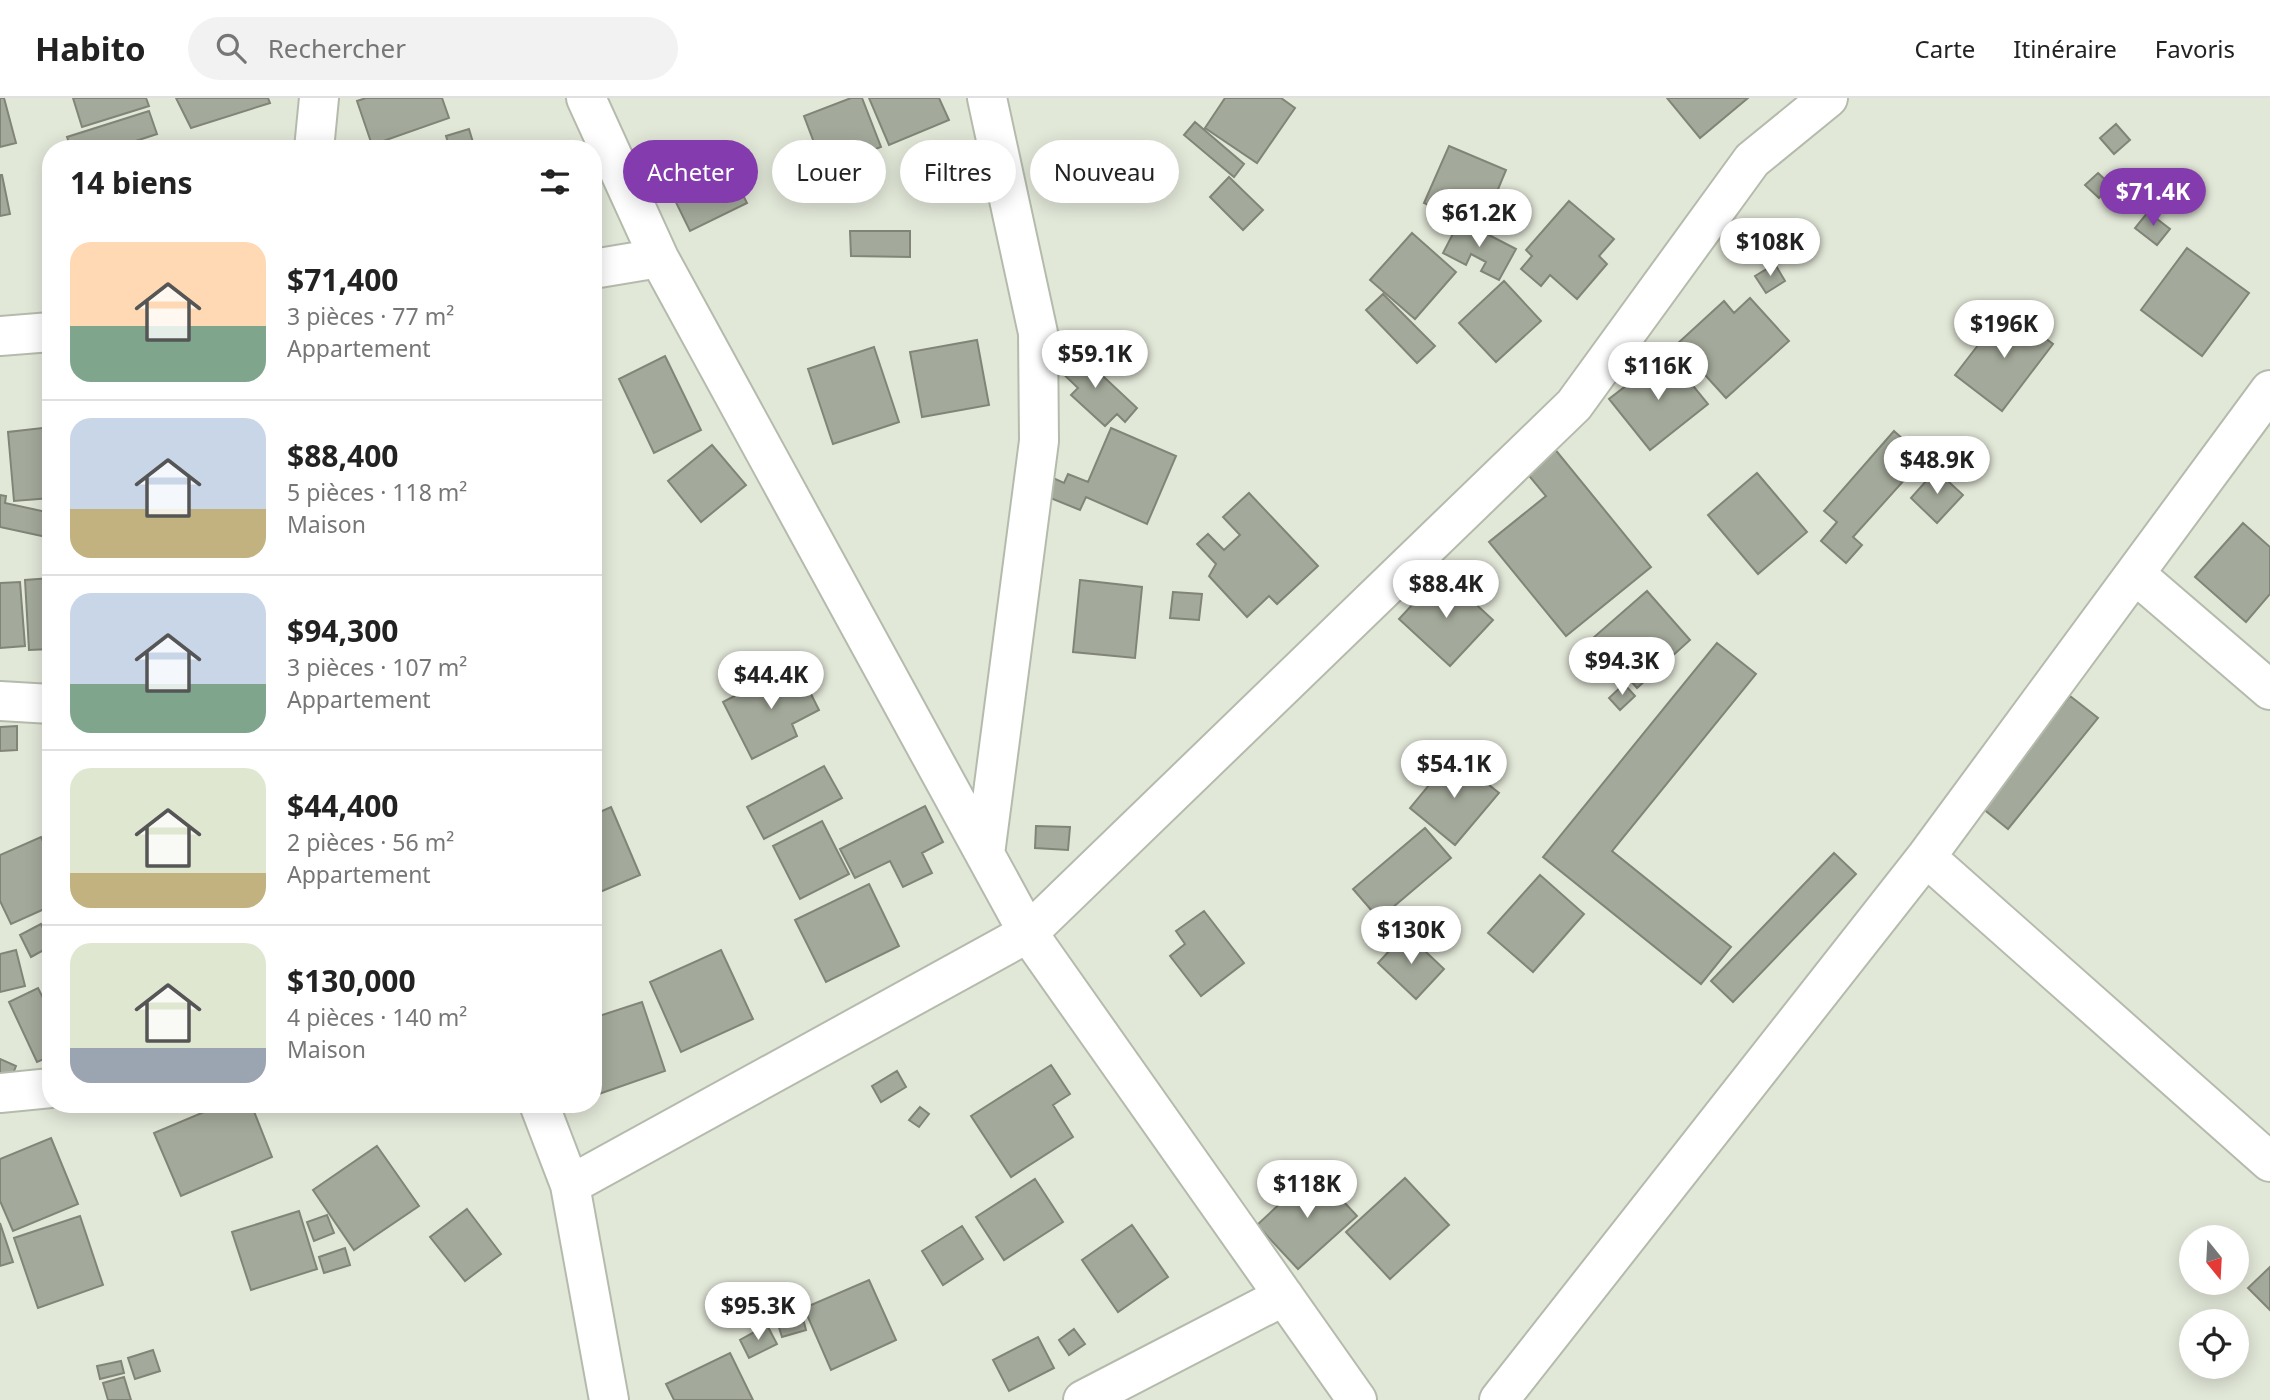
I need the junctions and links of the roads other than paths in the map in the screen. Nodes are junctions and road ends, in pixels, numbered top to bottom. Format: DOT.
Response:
graph roads {
  1 [pos="319,98"];
  2 [pos="586,98"];
  3 [pos="987,98"];
  4 [pos="1828,98"];
  5 [pos="315,140"];
  6 [pos="659,258"];
  7 [pos="602,268"];
  8 [pos="42,333"];
  9 [pos="0,336"];
  10 [pos="2270,390"];
  11 [pos="2135,573"];
  12 [pos="2270,690"];
  13 [pos="0,701"];
  14 [pos="42,703"];
  15 [pos="985,854"];
  16 [pos="1926,857"];
  17 [pos="1028,933"];
  18 [pos="42,1089"];
  19 [pos="0,1093"];
  20 [pos="542,1113"];
  21 [pos="2270,1162"];
  22 [pos="570,1185"];
  23 [pos="1284,1296"];
  24 [pos="609,1400"];
  25 [pos="1083,1400"];
  26 [pos="1357,1400"];
  27 [pos="1499,1400"];
  1 -- 5 [label="street"];
  2 -- 6 [label="street"];
  3 -- 15 [label="street"];
  4 -- 17 [label="street"];
  6 -- 7 [label="street"];
  6 -- 15 [label="street"];
  8 -- 9 [label="street"];
  10 -- 11 [label="street"];
  11 -- 12 [label="street"];
  11 -- 16 [label="street"];
  13 -- 14 [label="street"];
  15 -- 17 [label="street"];
  16 -- 21 [label="street"];
  16 -- 27 [label="street"];
  17 -- 22 [label="street"];
  17 -- 23 [label="street"];
  18 -- 19 [label="street"];
  20 -- 22 [label="street"];
  22 -- 24 [label="street"];
  23 -- 25 [label="street"];
  23 -- 26 [label="street"];
}
